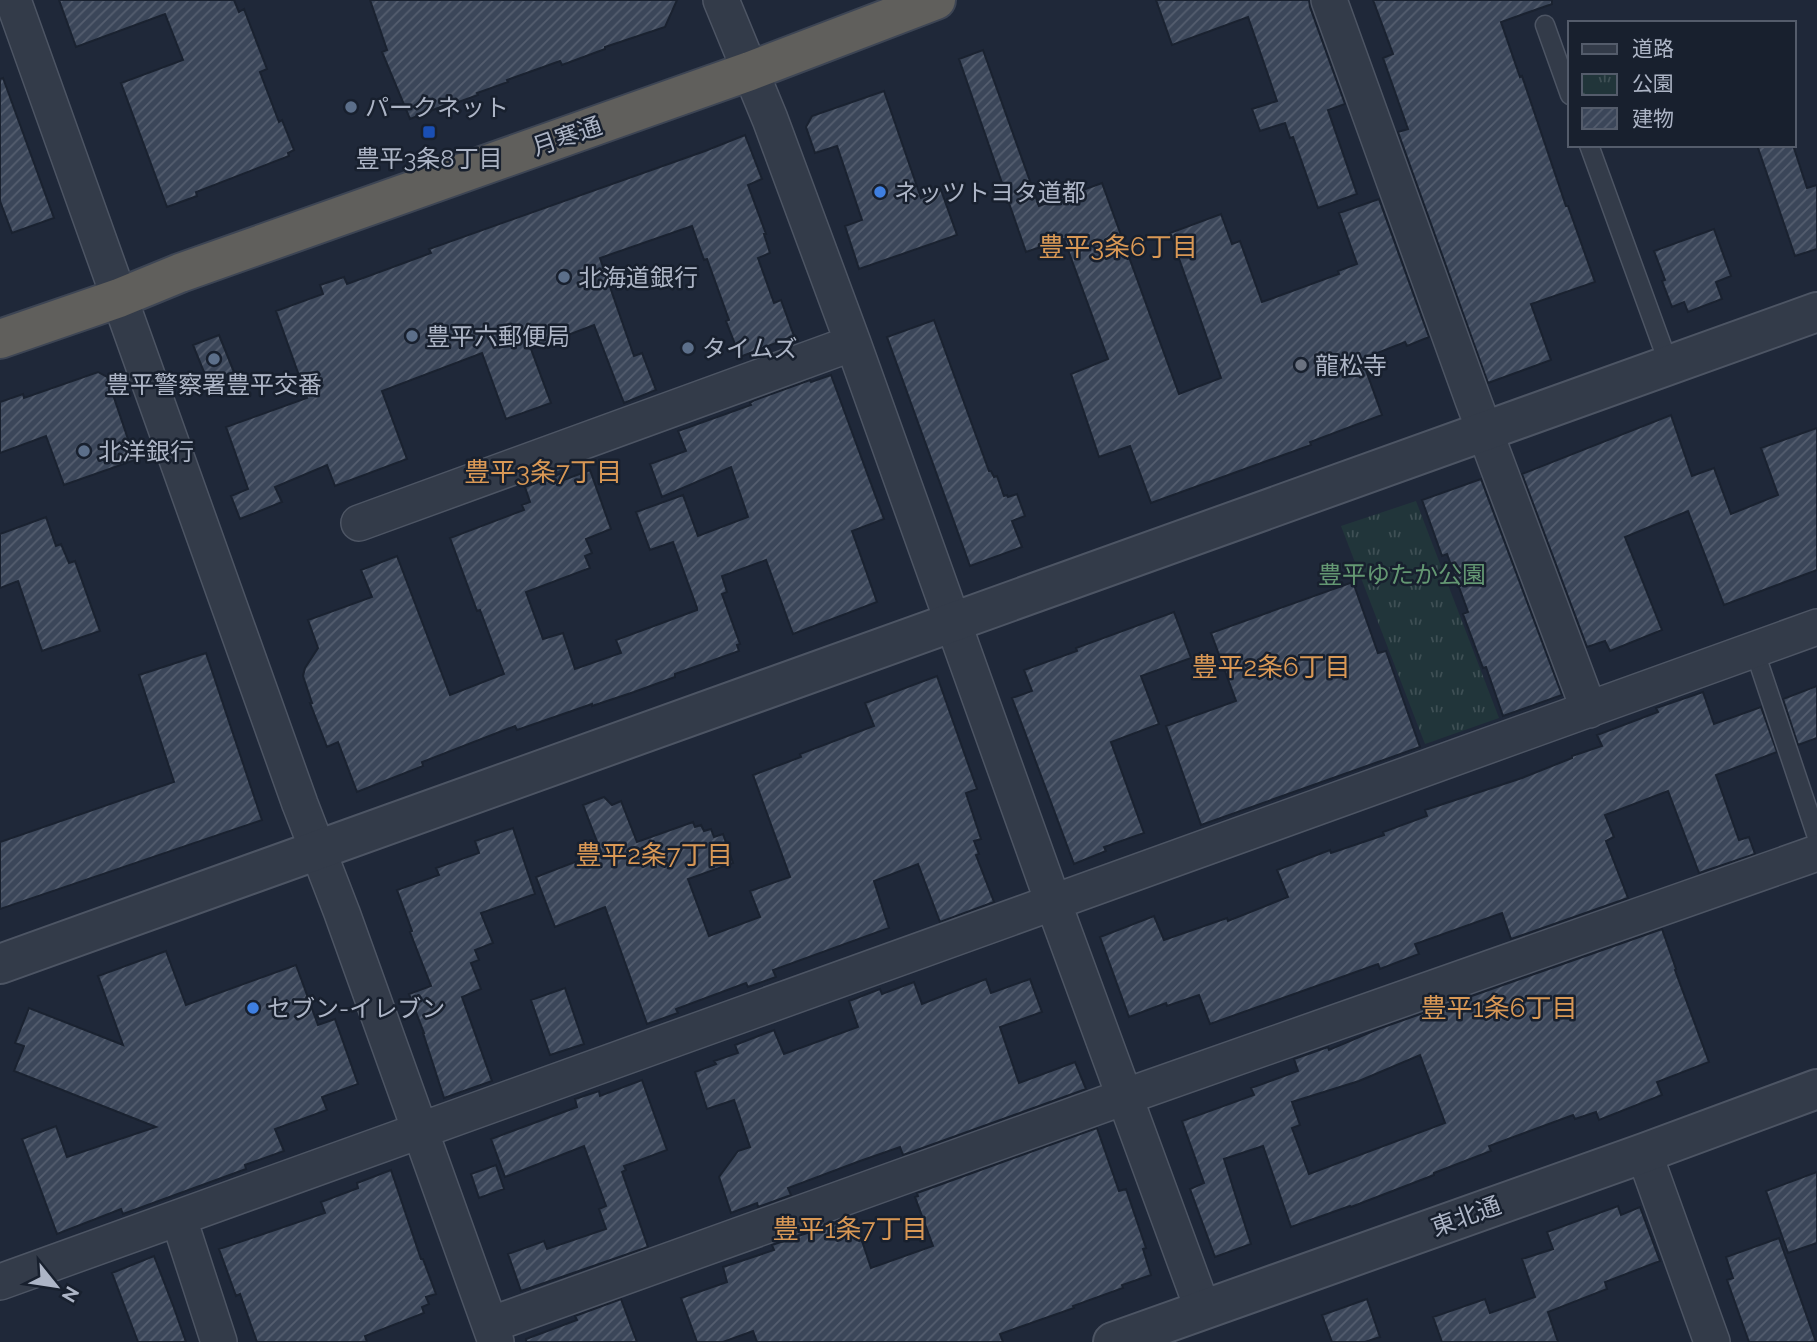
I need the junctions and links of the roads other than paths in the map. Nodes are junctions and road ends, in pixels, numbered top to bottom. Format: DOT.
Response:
graph roads {
  1 [pos="13,0"];
  2 [pos="721,0"];
  3 [pos="936,0"];
  4 [pos="1329,0"];
  5 [pos="1545,25"];
  6 [pos="750,71"];
  7 [pos="1568,89"];
  8 [pos="1590,147"];
  9 [pos="119,298"];
  10 [pos="1817,312"];
  11 [pos="0,339"];
  12 [pos="853,344"];
  13 [pos="1669,365"];
  14 [pos="1485,432"];
  15 [pos="359,523"];
  16 [pos="953,624"];
  17 [pos="1817,627"];
  18 [pos="1754,649"];
  19 [pos="1588,710"];
  20 [pos="1817,837"];
  21 [pos="317,849"];
  22 [pos="1817,853"];
  23 [pos="1053,902"];
  24 [pos="0,964"];
  25 [pos="1817,1089"];
  26 [pos="1124,1097"];
  27 [pos="419,1131"];
  28 [pos="1644,1153"];
  29 [pos="179,1219"];
  30 [pos="0,1282"];
  31 [pos="1203,1310"];
  32 [pos="493,1334"];
  33 [pos="219,1342"];
  34 [pos="1114,1342"];
  35 [pos="1712,1342"];
  1 -- 9 [label="street"];
  2 -- 6 [label="street"];
  3 -- 6 [label="highway, 月寒通"];
  4 -- 14 [label="street"];
  5 -- 7 [label="lane"];
  6 -- 9 [label="highway, 月寒通"];
  6 -- 12 [label="street"];
  8 -- 13 [label="lane"];
  9 -- 11 [label="highway, 月寒通"];
  9 -- 21 [label="street"];
  10 -- 13 [label="street"];
  12 -- 15 [label="street"];
  12 -- 16 [label="street"];
  13 -- 14 [label="street"];
  14 -- 16 [label="street"];
  14 -- 19 [label="street"];
  16 -- 21 [label="street"];
  16 -- 23 [label="street"];
  17 -- 18 [label="street"];
  18 -- 19 [label="street"];
  18 -- 20 [label="lane"];
  19 -- 23 [label="street"];
  21 -- 24 [label="street"];
  21 -- 27 [label="street"];
  22 -- 26 [label="street"];
  23 -- 26 [label="street"];
  23 -- 27 [label="street"];
  25 -- 28 [label="street, 東北通"];
  26 -- 31 [label="street"];
  26 -- 32 [label="street"];
  27 -- 29 [label="street"];
  27 -- 32 [label="street"];
  28 -- 31 [label="street, 東北通"];
  28 -- 35 [label="street"];
  29 -- 30 [label="street"];
  29 -- 33 [label="street"];
  31 -- 34 [label="street, 東北通"];
}
